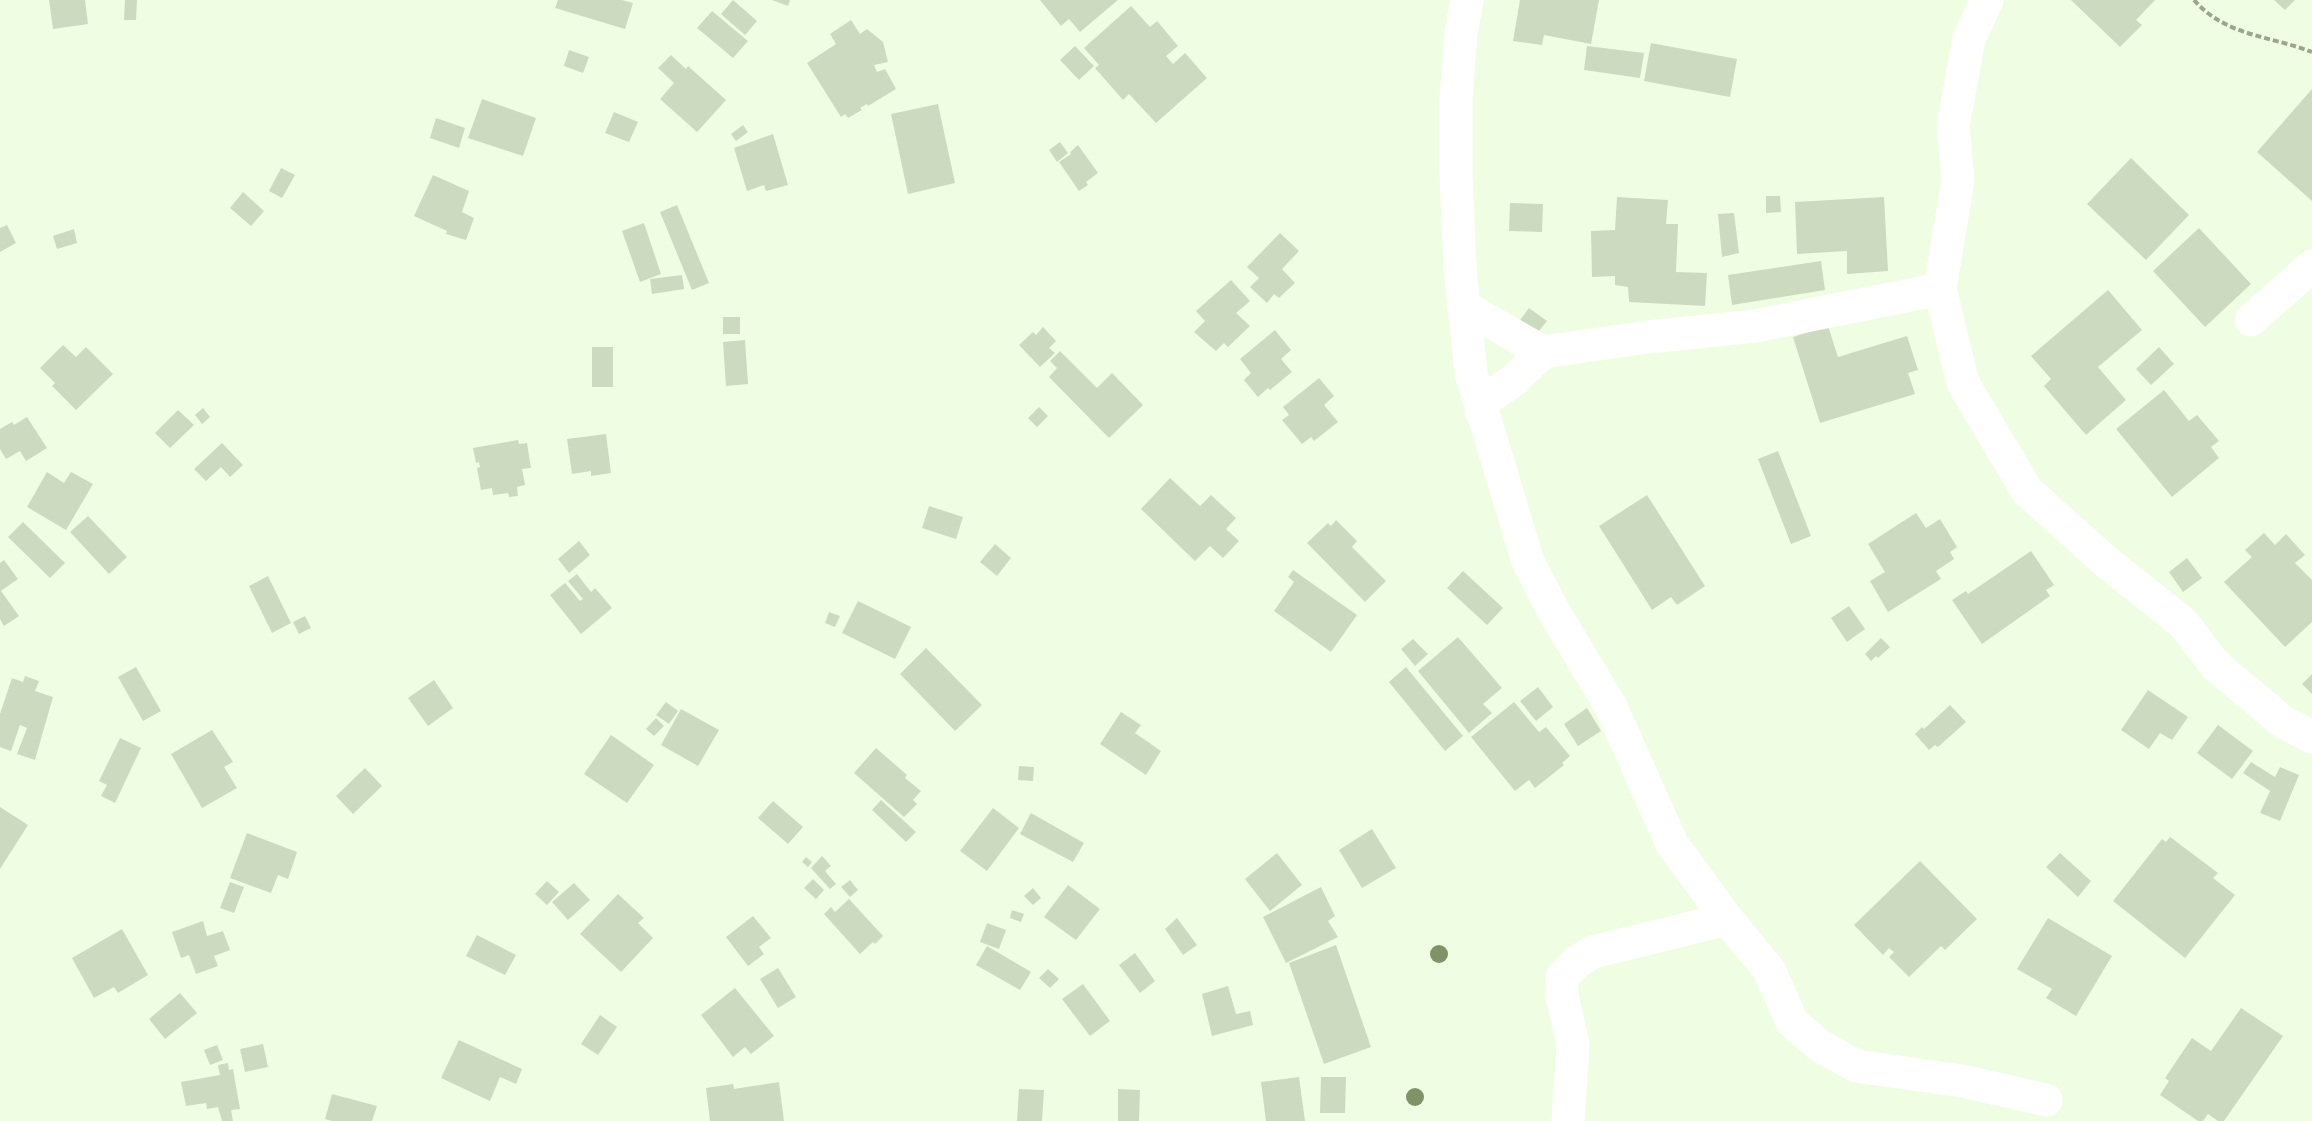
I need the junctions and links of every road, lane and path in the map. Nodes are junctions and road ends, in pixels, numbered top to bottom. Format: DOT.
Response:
graph roads {
  1 [pos="1467,0"];
  2 [pos="1987,0"];
  3 [pos="2194,0"];
  4 [pos="2312,52"];
  5 [pos="2312,266"];
  6 [pos="1940,290"];
  7 [pos="1463,306"];
  8 [pos="2251,320"];
  9 [pos="1543,352"];
  10 [pos="1481,411"];
  11 [pos="2312,738"];
  12 [pos="1727,919"];
  13 [pos="2046,1100"];
  14 [pos="1568,1121"];
  1 -- 7 [label="street"];
  2 -- 6 [label="street"];
  3 -- 4 [label="path"];
  5 -- 8 [label="street"];
  6 -- 9 [label="street"];
  6 -- 11 [label="street"];
  7 -- 9 [label="street"];
  7 -- 10 [label="street"];
  9 -- 10 [label="street"];
  10 -- 12 [label="street"];
  12 -- 13 [label="street"];
  12 -- 14 [label="street"];
}
